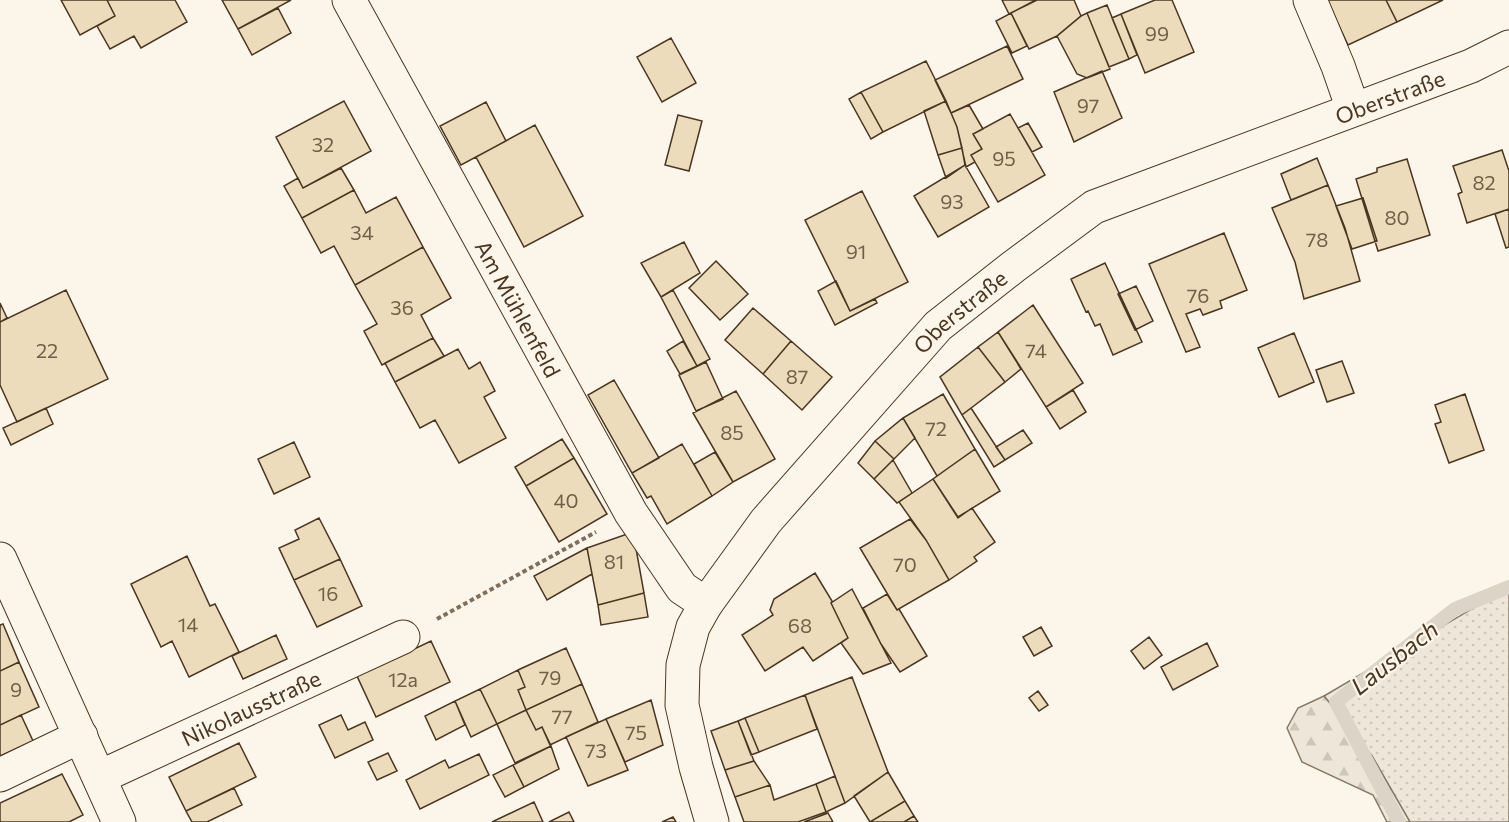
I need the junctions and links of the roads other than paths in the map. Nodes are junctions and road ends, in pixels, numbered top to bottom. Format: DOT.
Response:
graph roads {
  1 [pos="349,0"];
  2 [pos="1310,0"];
  3 [pos="1509,47"];
  4 [pos="1353,109"];
  5 [pos="0,559"];
  6 [pos="706,604"];
  7 [pos="403,637"];
  8 [pos="81,735"];
  9 [pos="0,775"];
  10 [pos="100,777"];
  11 [pos="119,822"];
  12 [pos="712,822"];
  1 -- 6 [label="street, Am Mühlenfeld"];
  2 -- 4 [label="street"];
  3 -- 4 [label="street, Oberstraße"];
  4 -- 6 [label="street, Oberstraße"];
  5 -- 8 [label="street"];
  6 -- 12 [label="street, Oberstraße"];
  7 -- 10 [label="street, Nikolausstraße"];
  8 -- 9 [label="street"];
  8 -- 10 [label="street"];
  10 -- 11 [label="street"];
}
